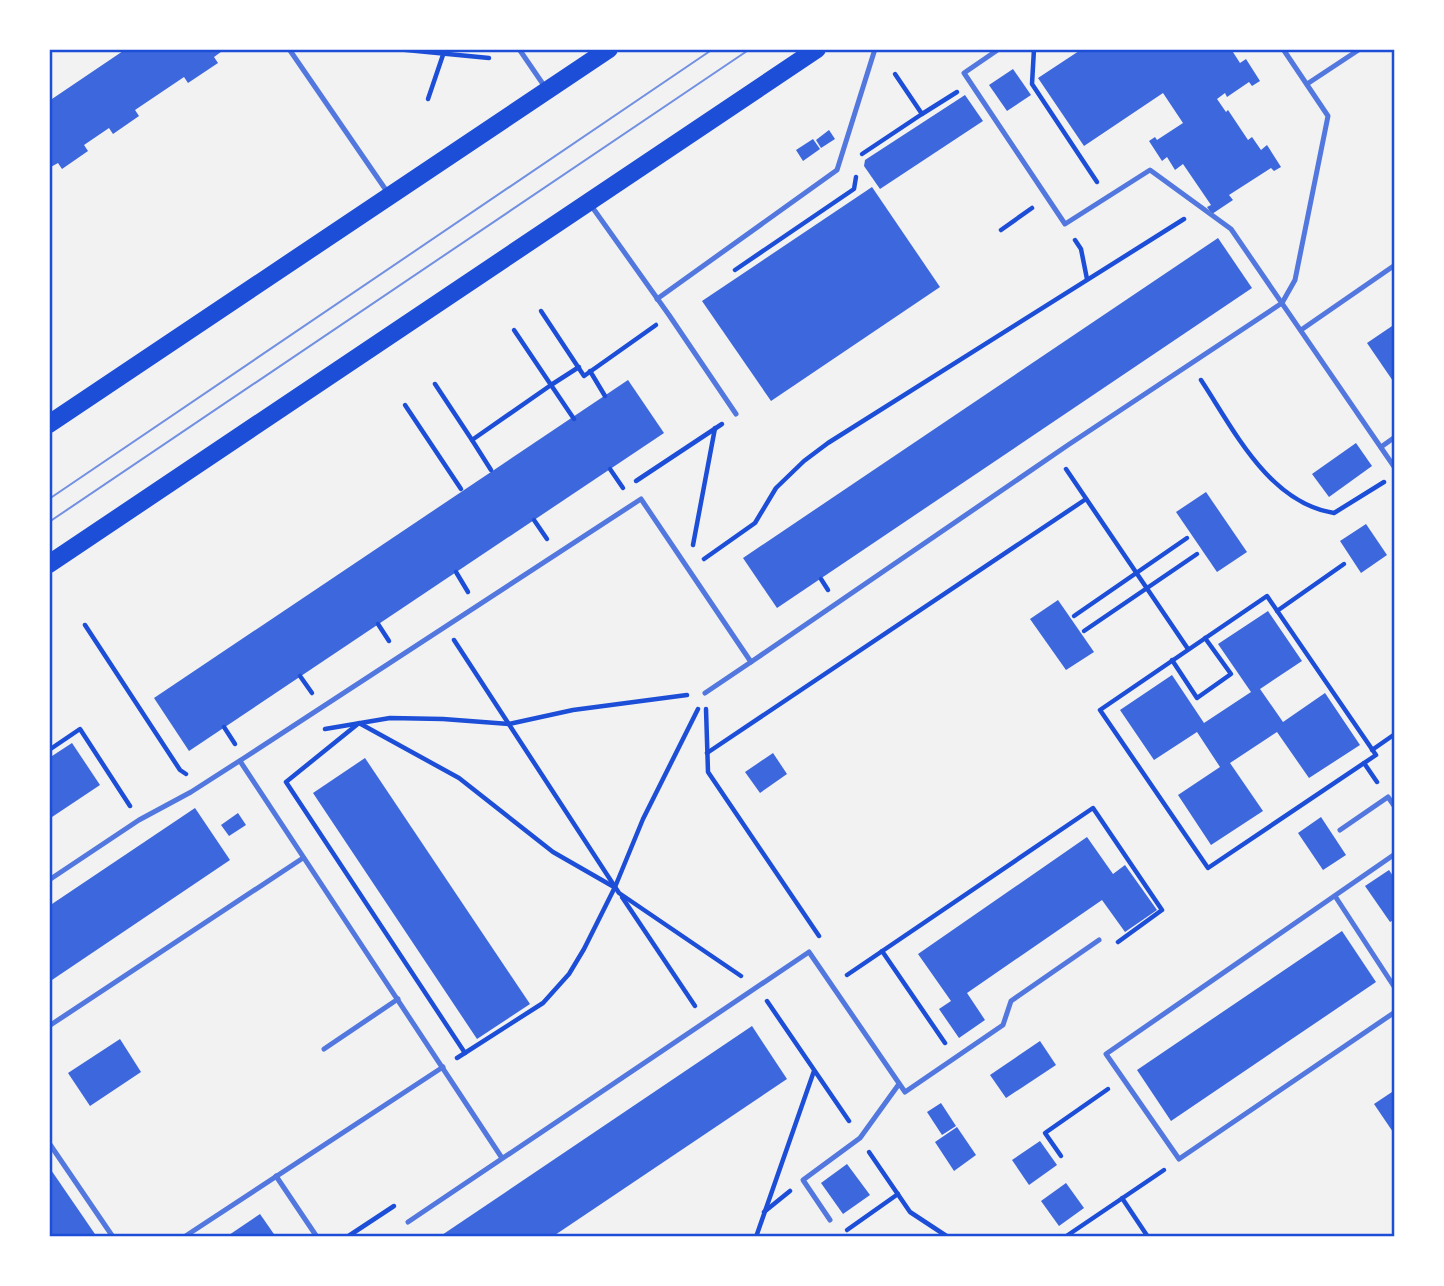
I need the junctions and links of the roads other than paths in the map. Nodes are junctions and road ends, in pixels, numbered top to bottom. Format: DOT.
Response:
graph roads {
  1 [pos="289,49"];
  2 [pos="519,49"];
  3 [pos="609,49"];
  4 [pos="817,49"];
  5 [pos="875,49"];
  6 [pos="999,49"];
  7 [pos="1283,49"];
  8 [pos="1360,49"];
  9 [pos="1307,84"];
  10 [pos="548,90"];
  11 [pos="390,196"];
  12 [pos="589,202"];
  13 [pos="1395,265"];
  14 [pos="657,299"];
  15 [pos="1282,303"];
  16 [pos="1301,330"];
  17 [pos="736,414"];
  18 [pos="49,424"];
  19 [pos="1395,437"];
  20 [pos="1381,447"];
  21 [pos="1395,468"];
  22 [pos="49,564"];
  23 [pos="751,662"];
  24 [pos="705,692"];
  25 [pos="240,761"];
  26 [pos="1395,807"];
  27 [pos="1340,830"];
  28 [pos="1395,854"];
  29 [pos="303,859"];
  30 [pos="49,880"];
  31 [pos="1335,896"];
  32 [pos="1099,940"];
  33 [pos="1395,988"];
  34 [pos="398,999"];
  35 [pos="1395,1012"];
  36 [pos="49,1026"];
  37 [pos="324,1049"];
  38 [pos="443,1067"];
  39 [pos="899,1083"];
  40 [pos="49,1143"];
  41 [pos="502,1158"];
  42 [pos="276,1177"];
  43 [pos="830,1220"];
  44 [pos="409,1222"];
  45 [pos="113,1237"];
  46 [pos="184,1237"];
  47 [pos="317,1237"];
  1 -- 11 [label="lane"];
  2 -- 10 [label="lane"];
  3 -- 10 [label="main road"];
  4 -- 12 [label="main road"];
  5 -- 14 [label="lane"];
  6 -- 15 [label="lane"];
  7 -- 9 [label="lane"];
  8 -- 9 [label="lane"];
  9 -- 15 [label="lane"];
  10 -- 11 [label="main road"];
  11 -- 18 [label="main road"];
  12 -- 14 [label="lane"];
  12 -- 22 [label="main road"];
  13 -- 16 [label="lane"];
  14 -- 17 [label="lane"];
  15 -- 16 [label="lane"];
  15 -- 23 [label="lane"];
  16 -- 20 [label="lane"];
  19 -- 20 [label="lane"];
  20 -- 21 [label="lane"];
  23 -- 24 [label="lane"];
  23 -- 25 [label="lane"];
  25 -- 29 [label="lane"];
  25 -- 30 [label="lane"];
  26 -- 27 [label="lane"];
  28 -- 31 [label="lane"];
  29 -- 34 [label="lane"];
  29 -- 36 [label="lane"];
  31 -- 33 [label="lane"];
  31 -- 35 [label="lane"];
  32 -- 39 [label="lane"];
  34 -- 37 [label="lane"];
  34 -- 38 [label="lane"];
  38 -- 41 [label="lane"];
  38 -- 42 [label="lane"];
  39 -- 41 [label="lane"];
  39 -- 43 [label="lane"];
  40 -- 45 [label="lane"];
  41 -- 44 [label="lane"];
  42 -- 46 [label="lane"];
  42 -- 47 [label="lane"];
}
